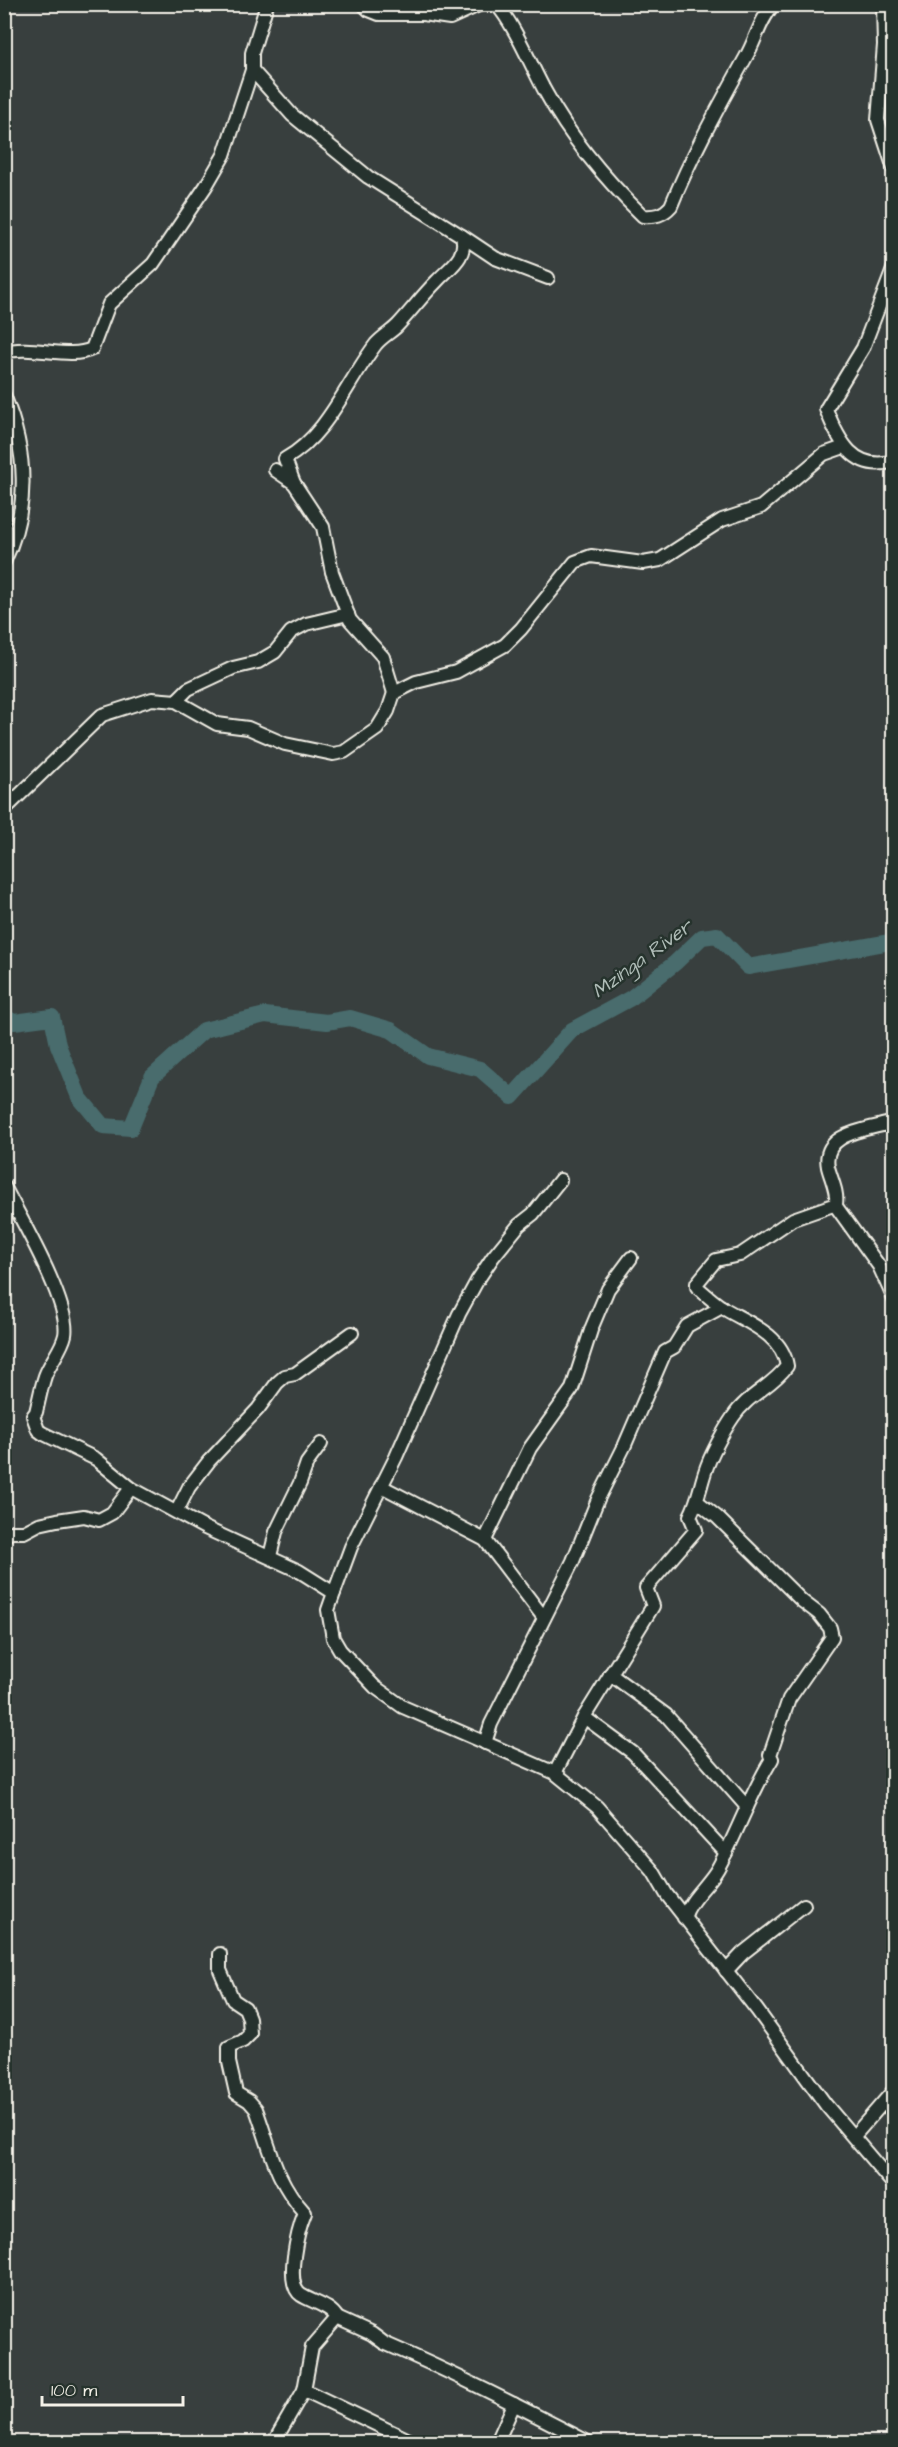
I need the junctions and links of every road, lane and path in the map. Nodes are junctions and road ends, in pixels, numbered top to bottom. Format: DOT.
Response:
graph roads {
  1 [pos="267,4"];
  2 [pos="363,4"];
  3 [pos="481,4"];
  4 [pos="774,4"];
  5 [pos="882,4"];
  6 [pos="497,5"];
  7 [pos="252,70"];
  8 [pos="894,168"];
  9 [pos="462,236"];
  10 [pos="894,267"];
  11 [pos="548,278"];
  12 [pos="4,352"];
  13 [pos="4,394"];
  14 [pos="844,447"];
  15 [pos="894,461"];
  16 [pos="275,470"];
  17 [pos="294,483"];
  18 [pos="4,562"];
  19 [pos="348,614"];
  20 [pos="394,693"];
  21 [pos="176,701"];
  22 [pos="4,810"];
  23 [pos="894,1122"];
  24 [pos="560,1180"];
  25 [pos="4,1186"];
  26 [pos="835,1205"];
  27 [pos="631,1258"];
  28 [pos="894,1299"];
  29 [pos="722,1307"];
  30 [pos="352,1333"];
  31 [pos="321,1444"];
  32 [pos="381,1486"];
  33 [pos="131,1488"];
  34 [pos="698,1502"];
  35 [pos="177,1511"];
  36 [pos="4,1536"];
  37 [pos="485,1540"];
  38 [pos="270,1557"];
  39 [pos="334,1593"];
  40 [pos="544,1618"];
  41 [pos="610,1674"];
  42 [pos="585,1717"];
  43 [pos="485,1743"];
  44 [pos="555,1773"];
  45 [pos="747,1807"];
  46 [pos="726,1853"];
  47 [pos="804,1905"];
  48 [pos="684,1918"];
  49 [pos="220,1954"];
  50 [pos="726,1971"];
  51 [pos="894,2090"];
  52 [pos="854,2136"];
  53 [pos="894,2185"];
  54 [pos="337,2318"];
  55 [pos="303,2390"];
  56 [pos="514,2404"];
  57 [pos="274,2442"];
  58 [pos="413,2442"];
  59 [pos="497,2442"];
  60 [pos="588,2442"];
  1 -- 7 [label="street"];
  2 -- 3 [label="street"];
  4 -- 6 [label="street"];
  5 -- 8 [label="street"];
  7 -- 9 [label="street"];
  7 -- 12 [label="street"];
  9 -- 11 [label="street"];
  9 -- 17 [label="street"];
  10 -- 14 [label="street"];
  13 -- 18 [label="street"];
  14 -- 15 [label="street"];
  14 -- 20 [label="street"];
  16 -- 17 [label="street"];
  17 -- 19 [label="street"];
  19 -- 20 [label="street"];
  19 -- 21 [label="street"];
  20 -- 21 [label="street"];
  21 -- 22 [label="street"];
  23 -- 26 [label="street"];
  24 -- 32 [label="street"];
  25 -- 33 [label="street"];
  26 -- 28 [label="street"];
  26 -- 29 [label="street"];
  27 -- 37 [label="street"];
  29 -- 34 [label="street"];
  29 -- 40 [label="street"];
  30 -- 35 [label="street"];
  31 -- 38 [label="street"];
  32 -- 37 [label="street"];
  32 -- 39 [label="street"];
  33 -- 35 [label="street"];
  33 -- 36 [label="street"];
  34 -- 41 [label="street"];
  34 -- 45 [label="street"];
  35 -- 38 [label="street"];
  37 -- 40 [label="street"];
  38 -- 39 [label="street"];
  39 -- 43 [label="street"];
  40 -- 43 [label="street"];
  41 -- 42 [label="street"];
  41 -- 45 [label="street"];
  42 -- 44 [label="street"];
  42 -- 46 [label="street"];
  43 -- 44 [label="street"];
  44 -- 48 [label="street"];
  45 -- 46 [label="street"];
  46 -- 48 [label="street"];
  47 -- 50 [label="street"];
  48 -- 50 [label="street"];
  49 -- 54 [label="street"];
  50 -- 52 [label="street"];
  51 -- 52 [label="street"];
  52 -- 53 [label="street"];
  54 -- 55 [label="street"];
  54 -- 56 [label="street"];
  55 -- 57 [label="street"];
  55 -- 58 [label="street"];
  56 -- 59 [label="street"];
  56 -- 60 [label="street"];
}
